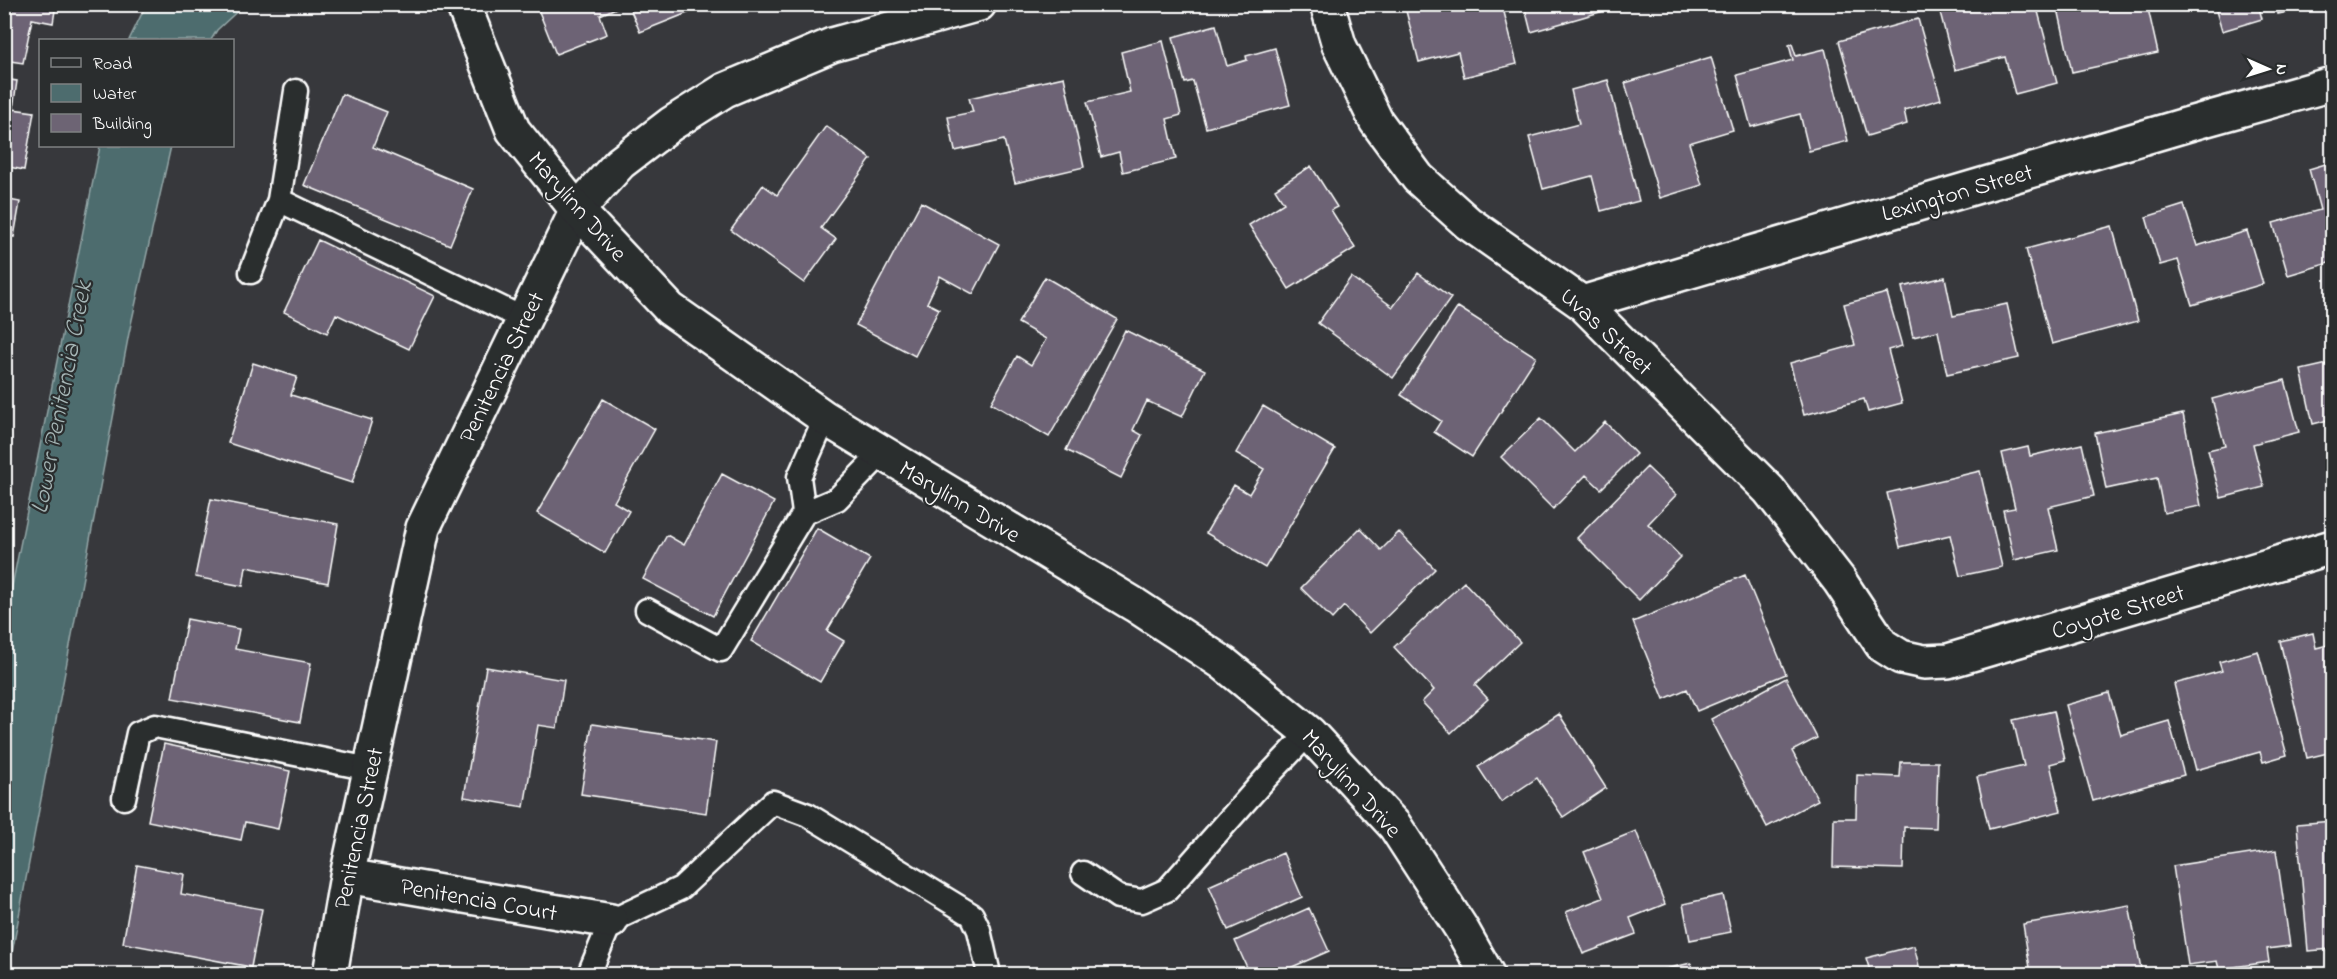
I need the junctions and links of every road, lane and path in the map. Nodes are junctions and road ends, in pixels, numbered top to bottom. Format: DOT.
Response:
graph roads {
  1 [pos="463,4"];
  2 [pos="979,4"];
  3 [pos="1327,4"];
  4 [pos="2332,84"];
  5 [pos="296,91"];
  6 [pos="279,200"];
  7 [pos="577,210"];
  8 [pos="251,272"];
  9 [pos="1582,303"];
  10 [pos="524,320"];
  11 [pos="825,418"];
  12 [pos="881,454"];
  13 [pos="804,513"];
  14 [pos="2332,547"];
  15 [pos="647,610"];
  16 [pos="1901,657"];
  17 [pos="1309,733"];
  18 [pos="370,769"];
  19 [pos="124,798"];
  20 [pos="1083,873"];
  21 [pos="347,876"];
  22 [pos="611,921"];
  23 [pos="330,975"];
  24 [pos="589,975"];
  25 [pos="989,975"];
  26 [pos="1487,975"];
  1 -- 7 [label="street, Marylinn Drive"];
  2 -- 7 [label="street, Penitencia Street"];
  3 -- 9 [label="street, Uvas Street"];
  4 -- 9 [label="street, Lexington Street"];
  5 -- 6 [label="lane"];
  6 -- 8 [label="lane"];
  6 -- 10 [label="lane"];
  7 -- 10 [label="street, Penitencia Street"];
  7 -- 11 [label="street, Marylinn Drive"];
  9 -- 16 [label="street, Uvas Street"];
  10 -- 18 [label="street, Penitencia Street"];
  11 -- 12 [label="street, Marylinn Drive"];
  11 -- 13 [label="lane"];
  12 -- 13 [label="lane"];
  12 -- 17 [label="street, Marylinn Drive"];
  13 -- 15 [label="lane"];
  14 -- 16 [label="street, Coyote Street"];
  17 -- 20 [label="lane"];
  17 -- 26 [label="street, Marylinn Drive"];
  18 -- 19 [label="lane"];
  18 -- 21 [label="street, Penitencia Street"];
  21 -- 22 [label="street, Penitencia Court"];
  21 -- 23 [label="street, Penitencia Street"];
  22 -- 24 [label="lane"];
  22 -- 25 [label="lane"];
}
